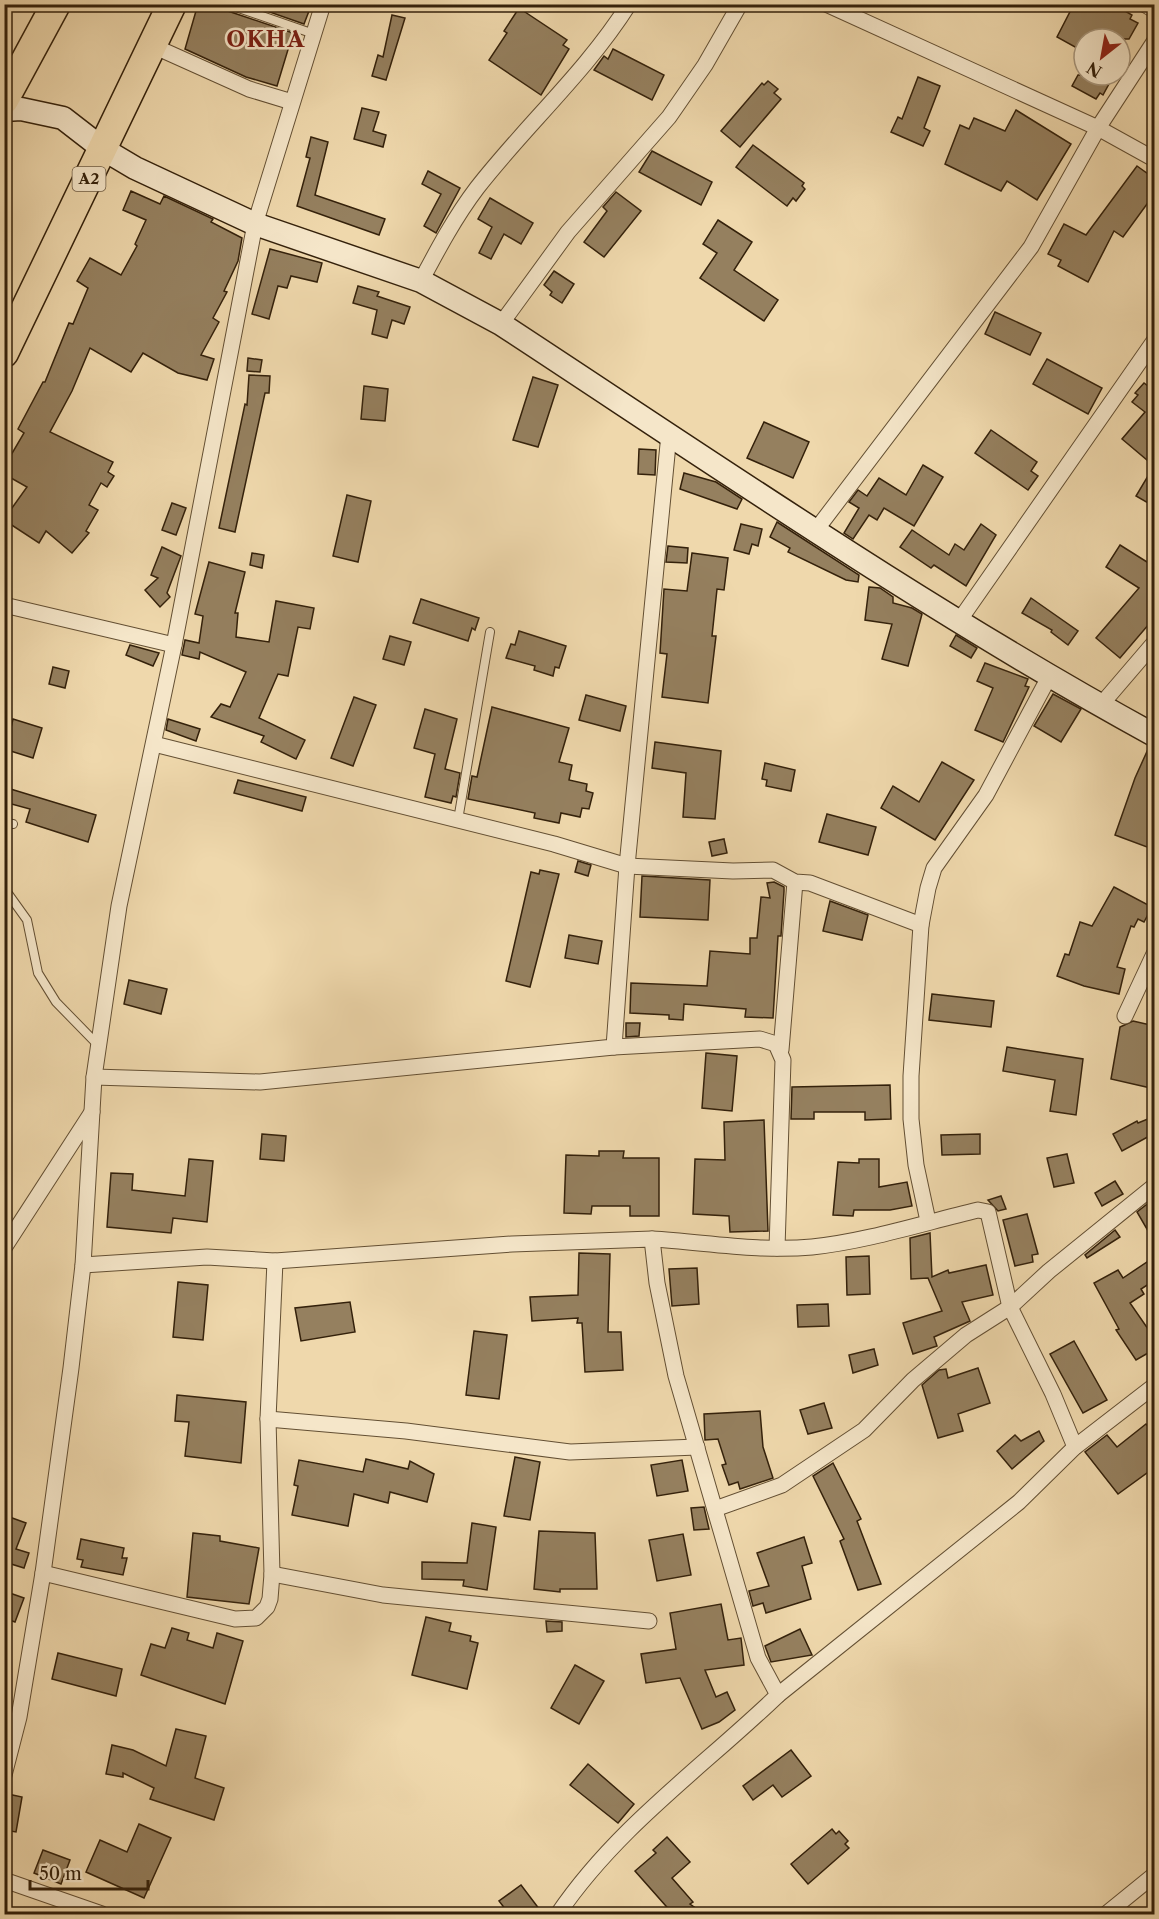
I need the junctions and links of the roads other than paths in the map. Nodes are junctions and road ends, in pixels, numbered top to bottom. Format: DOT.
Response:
graph roads {
  1 [pos="56,4"];
  2 [pos="171,4"];
  3 [pos="226,4"];
  4 [pos="323,4"];
  5 [pos="629,4"];
  6 [pos="740,4"];
  7 [pos="826,4"];
  8 [pos="1144,4"];
  9 [pos="851,10"];
  10 [pos="1155,10"];
  11 [pos="314,34"];
  12 [pos="1155,42"];
  13 [pos="151,45"];
  14 [pos="8,82"];
  15 [pos="292,102"];
  16 [pos="4,110"];
  17 [pos="1098,128"];
  18 [pos="103,149"];
  19 [pos="1155,159"];
  20 [pos="255,224"];
  21 [pos="421,282"];
  22 [pos="501,324"];
  23 [pos="1155,341"];
  24 [pos="4,353"];
  25 [pos="669,434"];
  26 [pos="816,530"];
  27 [pos="4,605"];
  28 [pos="959,621"];
  29 [pos="490,632"];
  30 [pos="1155,643"];
  31 [pos="174,645"];
  32 [pos="1049,677"];
  33 [pos="1100,706"];
  34 [pos="1155,735"];
  35 [pos="154,744"];
  36 [pos="458,820"];
  37 [pos="627,866"];
  38 [pos="795,882"];
  39 [pos="4,888"];
  40 [pos="921,925"];
  41 [pos="1155,954"];
  42 [pos="1125,1016"];
  43 [pos="99,1046"];
  44 [pos="614,1047"];
  45 [pos="781,1050"];
  46 [pos="94,1077"];
  47 [pos="93,1112"];
  48 [pos="1155,1186"];
  49 [pos="928,1221"];
  50 [pos="652,1239"];
  51 [pos="4,1248"];
  52 [pos="777,1248"];
  53 [pos="275,1261"];
  54 [pos="83,1265"];
  55 [pos="1010,1307"];
  56 [pos="1155,1386"];
  57 [pos="268,1419"];
  58 [pos="1075,1447"];
  59 [pos="697,1448"];
  60 [pos="715,1509"];
  61 [pos="43,1573"];
  62 [pos="272,1574"];
  63 [pos="649,1621"];
  64 [pos="778,1695"];
  65 [pos="4,1774"];
  66 [pos="1155,1875"];
  67 [pos="4,1880"];
  68 [pos="102,1914"];
  69 [pos="558,1914"];
  70 [pos="1106,1914"];
  1 -- 14 [label="highway"];
  2 -- 13 [label="highway, A2"];
  3 -- 11 [label="lane"];
  4 -- 11 [label="street"];
  5 -- 21 [label="street"];
  6 -- 22 [label="street"];
  7 -- 9 [label="street"];
  8 -- 10 [label="street"];
  9 -- 17 [label="street"];
  11 -- 15 [label="street"];
  12 -- 17 [label="street"];
  13 -- 15 [label="street"];
  13 -- 18 [label="highway, A2"];
  15 -- 20 [label="street"];
  16 -- 18 [label="street"];
  17 -- 19 [label="street"];
  17 -- 26 [label="street"];
  18 -- 20 [label="street"];
  18 -- 24 [label="highway, A2"];
  20 -- 21 [label="street"];
  20 -- 31 [label="street"];
  21 -- 22 [label="street"];
  22 -- 25 [label="street"];
  23 -- 28 [label="street"];
  25 -- 26 [label="street"];
  25 -- 37 [label="street"];
  26 -- 28 [label="street"];
  27 -- 31 [label="street"];
  28 -- 32 [label="street"];
  29 -- 36 [label="lane"];
  30 -- 33 [label="street"];
  31 -- 35 [label="street"];
  32 -- 33 [label="street"];
  32 -- 40 [label="street"];
  33 -- 34 [label="street"];
  35 -- 36 [label="street"];
  35 -- 43 [label="street"];
  36 -- 37 [label="street"];
  37 -- 38 [label="street"];
  37 -- 44 [label="street"];
  38 -- 40 [label="street"];
  38 -- 45 [label="street"];
  39 -- 43 [label="lane"];
  40 -- 49 [label="street"];
  41 -- 42 [label="street"];
  43 -- 46 [label="street"];
  44 -- 45 [label="street"];
  44 -- 46 [label="street"];
  45 -- 52 [label="street"];
  46 -- 47 [label="street"];
  47 -- 51 [label="street"];
  47 -- 54 [label="street"];
  48 -- 55 [label="street"];
  49 -- 52 [label="street"];
  49 -- 55 [label="street"];
  50 -- 52 [label="street"];
  50 -- 53 [label="street"];
  50 -- 59 [label="street"];
  53 -- 54 [label="street"];
  53 -- 57 [label="street"];
  54 -- 61 [label="street"];
  55 -- 58 [label="street"];
  55 -- 60 [label="street"];
  56 -- 58 [label="street"];
  57 -- 59 [label="street"];
  57 -- 62 [label="street"];
  58 -- 64 [label="street"];
  59 -- 60 [label="street"];
  60 -- 64 [label="street"];
  61 -- 62 [label="street"];
  61 -- 65 [label="street"];
  62 -- 63 [label="street"];
  64 -- 69 [label="street"];
  66 -- 70 [label="street"];
  67 -- 68 [label="street"];
}
